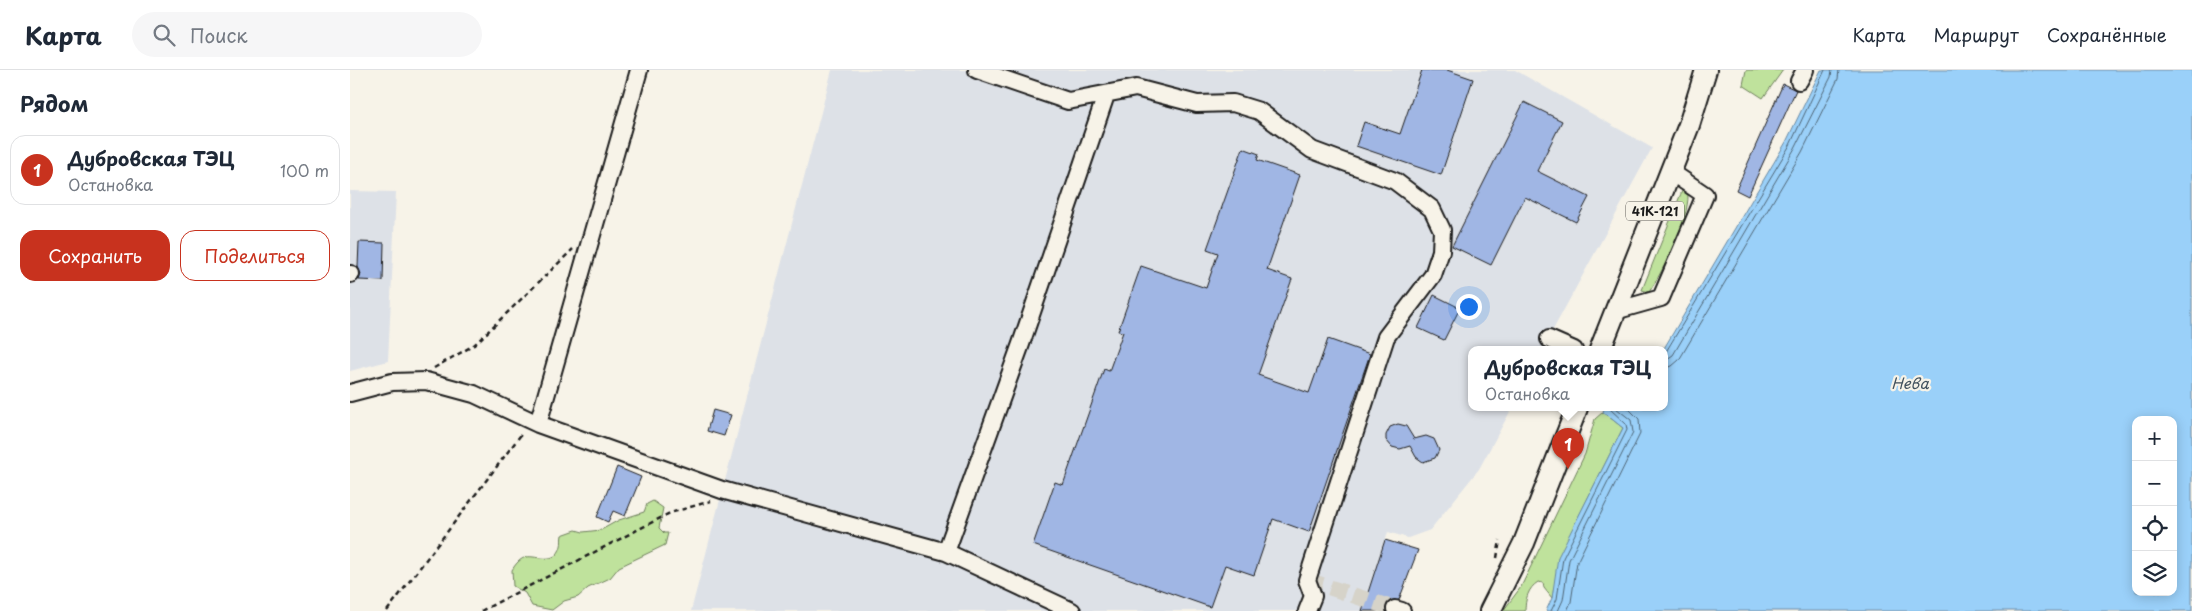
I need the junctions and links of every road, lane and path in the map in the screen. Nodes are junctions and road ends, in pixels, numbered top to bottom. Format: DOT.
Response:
graph roads {
  1 [pos="977,70"];
  2 [pos="1706,70"];
  3 [pos="640,72"];
  4 [pos="1106,95"];
  5 [pos="1671,172"];
  6 [pos="591,237"];
  7 [pos="1615,312"];
  8 [pos="1548,339"];
  9 [pos="1565,346"];
  10 [pos="1602,346"];
  11 [pos="426,371"];
  12 [pos="350,393"];
  13 [pos="1577,411"];
  14 [pos="535,422"];
  15 [pos="715,500"];
  16 [pos="946,552"];
  17 [pos="387,611"];
  18 [pos="481,611"];
  19 [pos="1072,611"];
  20 [pos="1308,611"];
  21 [pos="1490,611"];
  1 -- 4 [label="street"];
  2 -- 5 [label="main road, 41К-121"];
  3 -- 6 [label="street"];
  4 -- 16 [label="street"];
  4 -- 20 [label="street"];
  5 -- 7 [label="main road, 41К-121"];
  5 -- 7 [label="street"];
  6 -- 11 [label="path"];
  6 -- 14 [label="street"];
  7 -- 10 [label="main road, 41К-121"];
  8 -- 9 [label="street"];
  12 -- 14 [label="street"];
  13 -- 21 [label="main road"];
  14 -- 16 [label="street"];
  14 -- 17 [label="path"];
  15 -- 18 [label="path"];
  16 -- 19 [label="street"];
}
